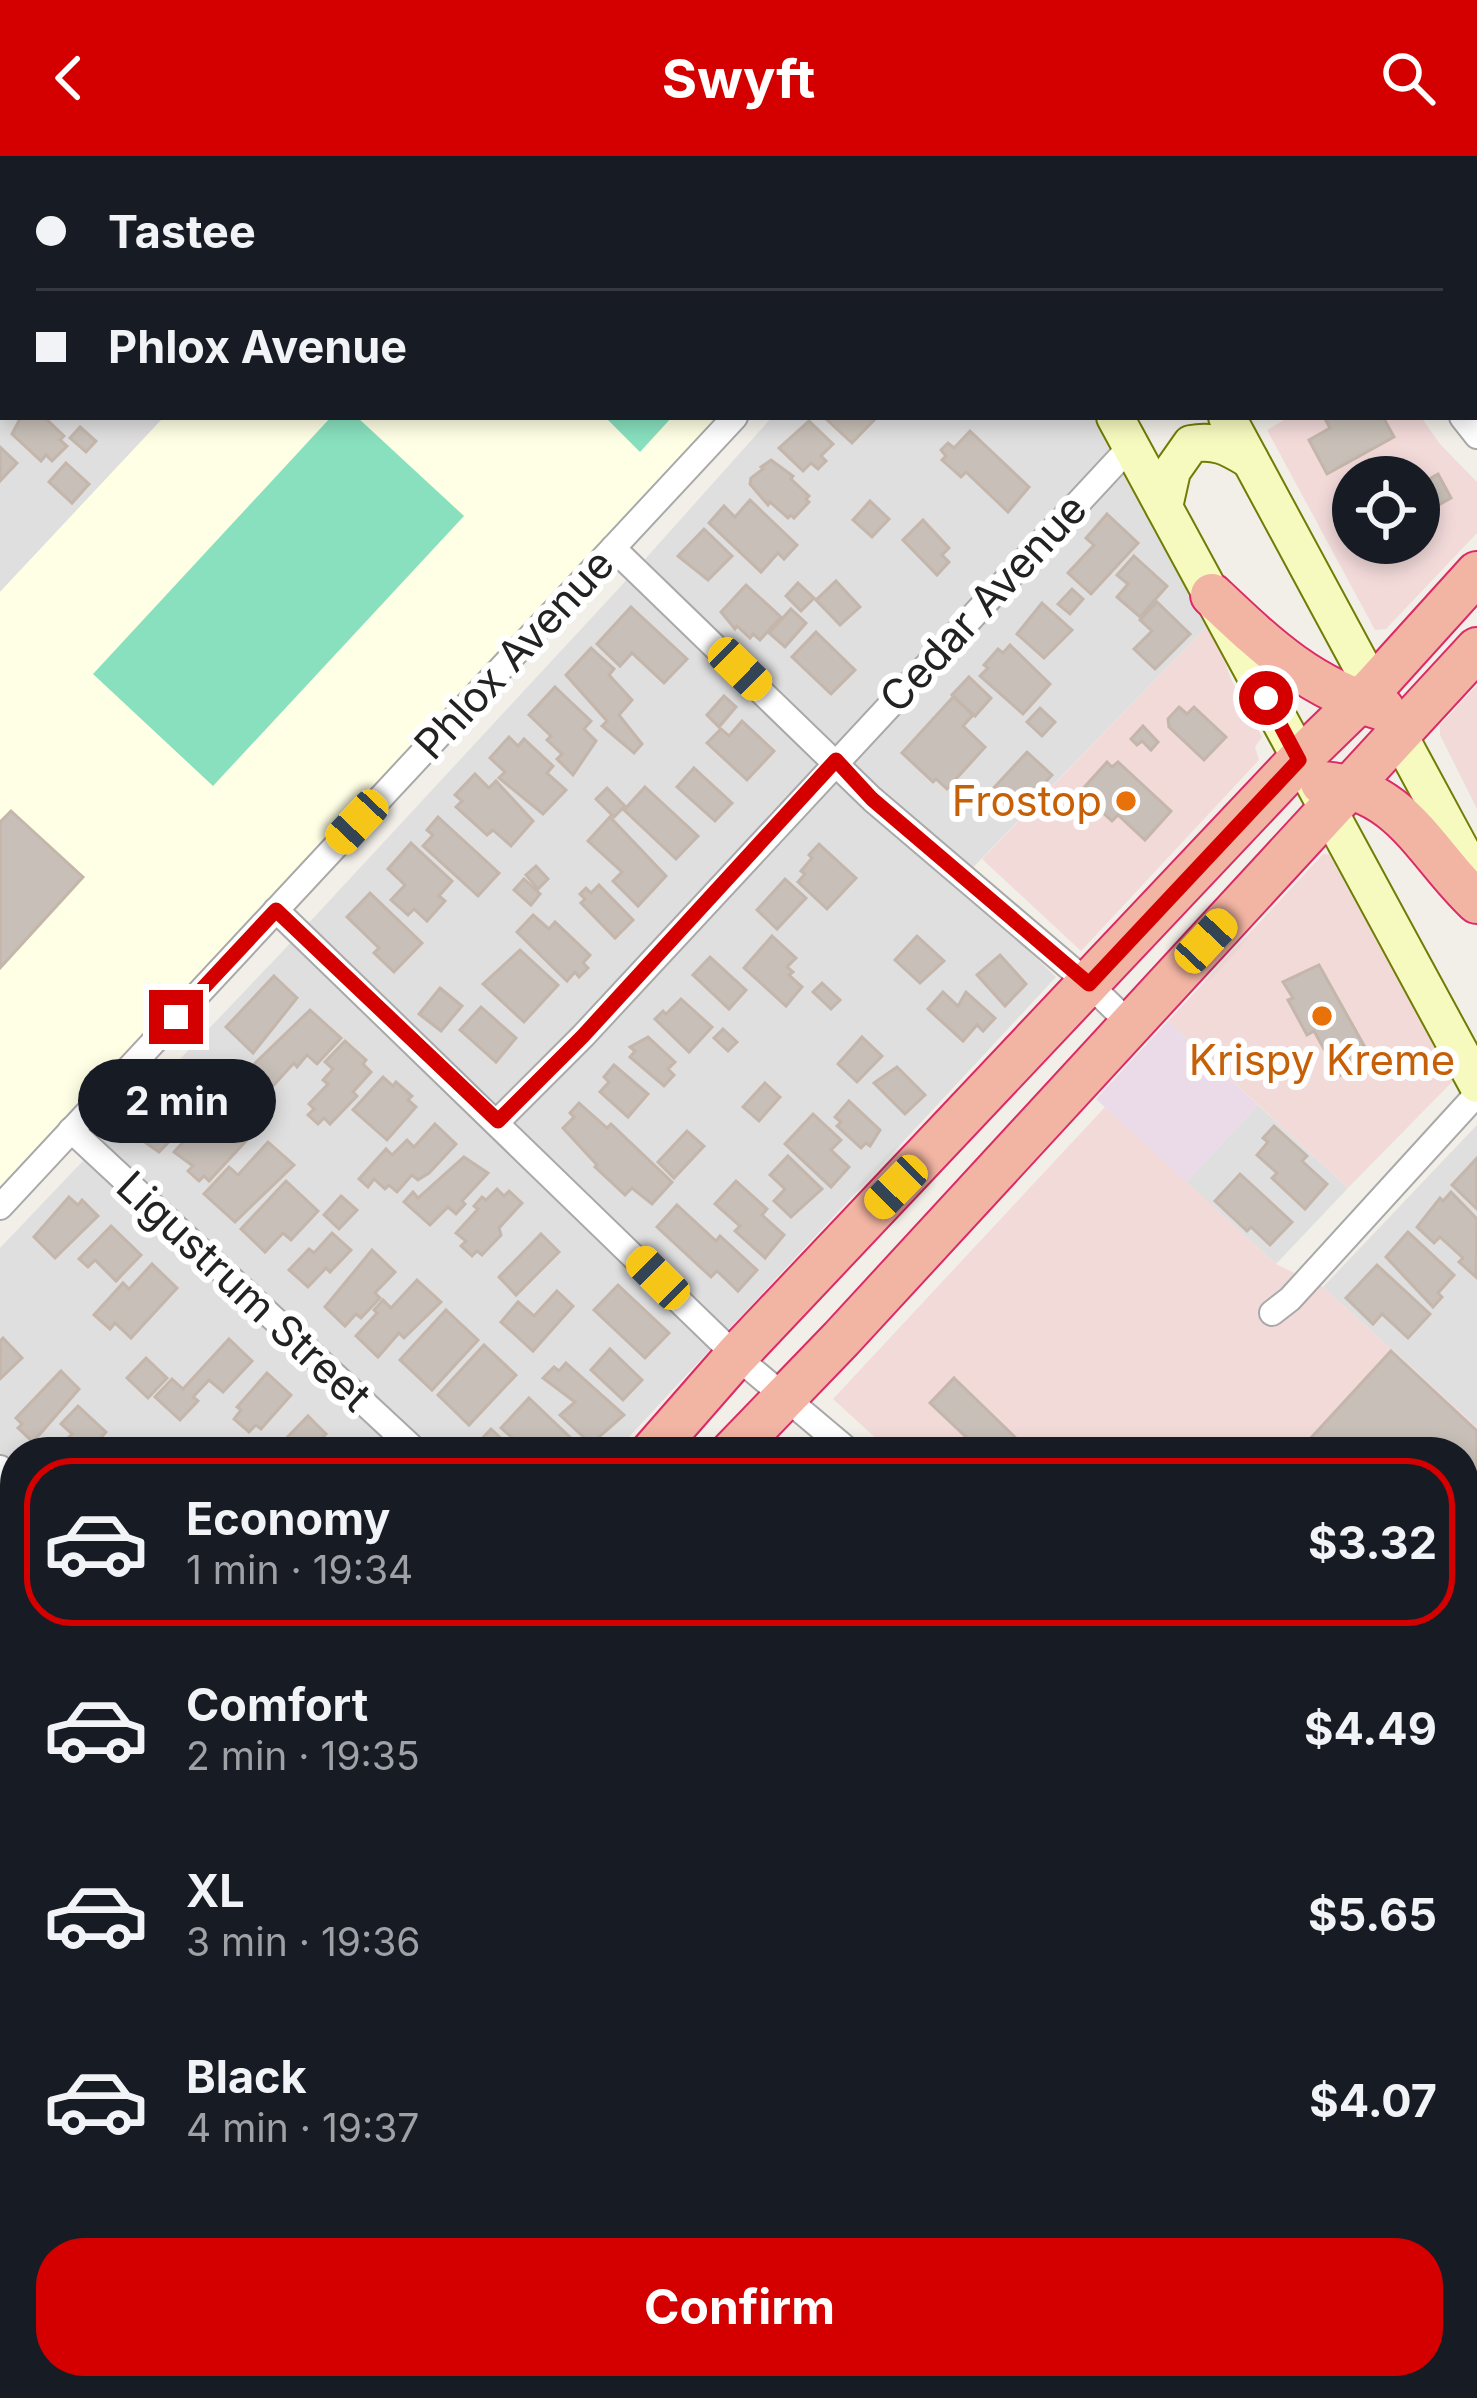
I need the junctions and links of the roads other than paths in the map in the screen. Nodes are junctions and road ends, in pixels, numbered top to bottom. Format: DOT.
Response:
graph roads {
  1 [pos="732,420"];
  2 [pos="1229,420"];
  3 [pos="1123,432"];
  4 [pos="1250,460"];
  5 [pos="1164,507"];
  6 [pos="613,548"];
  7 [pos="1477,573"];
  8 [pos="1212,596"];
  9 [pos="1477,649"];
  10 [pos="1378,709"];
  11 [pos="836,760"];
  12 [pos="1323,784"];
  13 [pos="1477,880"];
  14 [pos="1477,902"];
  15 [pos="276,910"];
  16 [pos="1089,984"];
  17 [pos="1430,996"];
  18 [pos="1130,1024"];
  19 [pos="1477,1037"];
  20 [pos="1477,1084"];
  21 [pos="1477,1094"];
  22 [pos="498,1121"];
  23 [pos="71,1130"];
  24 [pos="928,1154"];
  25 [pos="974,1195"];
  26 [pos="0,1207"];
  27 [pos="1272,1312"];
  28 [pos="736,1356"];
  29 [pos="788,1396"];
  30 [pos="401,1437"];
  31 [pos="665,1437"];
  32 [pos="747,1437"];
  33 [pos="833,1437"];
  1 -- 6 [label="street, Phlox Avenue"];
  2 -- 4 [label="main road"];
  3 -- 5 [label="main road"];
  3 -- 11 [label="street, Cedar Avenue"];
  4 -- 5 [label="main road"];
  4 -- 10 [label="main road"];
  5 -- 8 [label="main road"];
  6 -- 11 [label="street"];
  6 -- 15 [label="street, Phlox Avenue"];
  7 -- 10 [label="highway"];
  8 -- 10 [label="highway"];
  8 -- 12 [label="main road"];
  9 -- 10 [label="highway"];
  10 -- 12 [label="highway"];
  10 -- 12 [label="highway"];
  10 -- 13 [label="main road"];
  11 -- 16 [label="street"];
  11 -- 22 [label="street, Cedar Avenue"];
  12 -- 14 [label="highway"];
  12 -- 16 [label="highway"];
  12 -- 17 [label="main road"];
  12 -- 18 [label="highway"];
  15 -- 22 [label="street"];
  15 -- 23 [label="street, Phlox Avenue"];
  16 -- 18 [label="street"];
  16 -- 24 [label="highway"];
  17 -- 19 [label="main road"];
  17 -- 20 [label="main road"];
  18 -- 25 [label="highway"];
  21 -- 27 [label="street"];
  22 -- 28 [label="street"];
  23 -- 26 [label="street, Phlox Avenue"];
  23 -- 30 [label="street, Ligustrum Street"];
  24 -- 25 [label="highway"];
  24 -- 28 [label="highway"];
  25 -- 29 [label="highway"];
  28 -- 29 [label="street"];
  28 -- 31 [label="highway"];
  29 -- 32 [label="highway"];
  29 -- 33 [label="street"];
}
